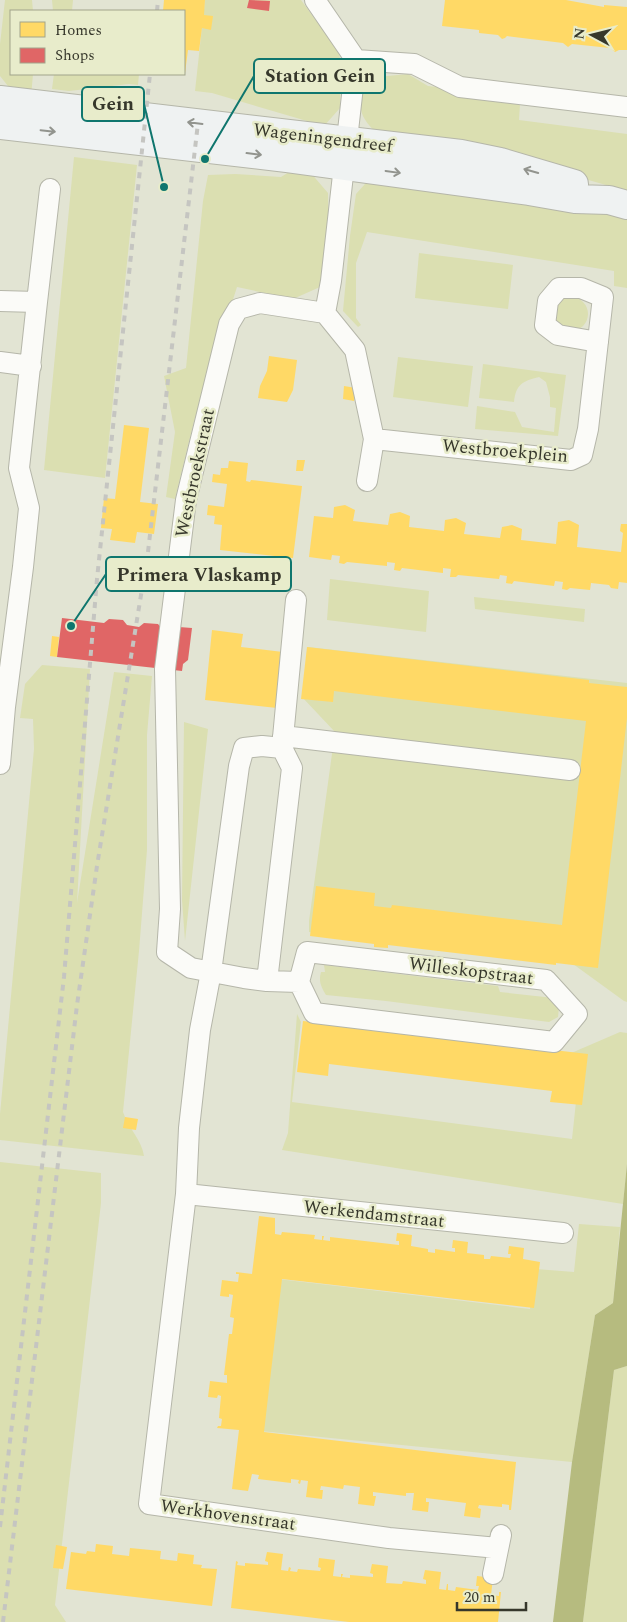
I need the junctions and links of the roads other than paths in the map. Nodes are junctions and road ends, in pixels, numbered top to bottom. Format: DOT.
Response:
graph roads {
  1 [pos="315,0"];
  2 [pos="356,60"];
  3 [pos="0,100"];
  4 [pos="627,107"];
  5 [pos="0,125"];
  6 [pos="346,153"];
  7 [pos="50,189"];
  8 [pos="618,203"];
  9 [pos="0,301"];
  10 [pos="37,302"];
  11 [pos="325,313"];
  12 [pos="598,342"];
  13 [pos="0,362"];
  14 [pos="31,366"];
  15 [pos="374,439"];
  16 [pos="368,480"];
  17 [pos="296,600"];
  18 [pos="3,707"];
  19 [pos="283,742"];
  20 [pos="0,764"];
  21 [pos="570,770"];
  22 [pos="211,972"];
  23 [pos="267,981"];
  24 [pos="299,982"];
  25 [pos="186,1194"];
  26 [pos="563,1234"];
  27 [pos="493,1574"];
  1 -- 2 [label="street"];
  2 -- 4 [label="street"];
  2 -- 6 [label="street"];
  6 -- 3 [label="street, Wageningendreef, one-way"];
  5 -- 6 [label="street, Wageningendreef, one-way"];
  6 -- 8 [label="street, Wageningendreef"];
  6 -- 11 [label="street"];
  7 -- 10 [label="street"];
  9 -- 10 [label="street"];
  10 -- 14 [label="street"];
  11 -- 15 [label="street"];
  11 -- 22 [label="street, Westbroekstraat"];
  12 -- 15 [label="street, Westbroekplein"];
  13 -- 14 [label="street"];
  14 -- 18 [label="street"];
  15 -- 16 [label="street"];
  17 -- 19 [label="street"];
  18 -- 20 [label="street"];
  19 -- 21 [label="street"];
  19 -- 22 [label="street"];
  19 -- 23 [label="street"];
  22 -- 23 [label="street"];
  22 -- 25 [label="street"];
  23 -- 24 [label="street"];
  24 -- 24 [label="street, Willeskopstraat"];
  25 -- 26 [label="street, Werkendamstraat"];
  25 -- 27 [label="street, Werkhovenstraat"];
}
